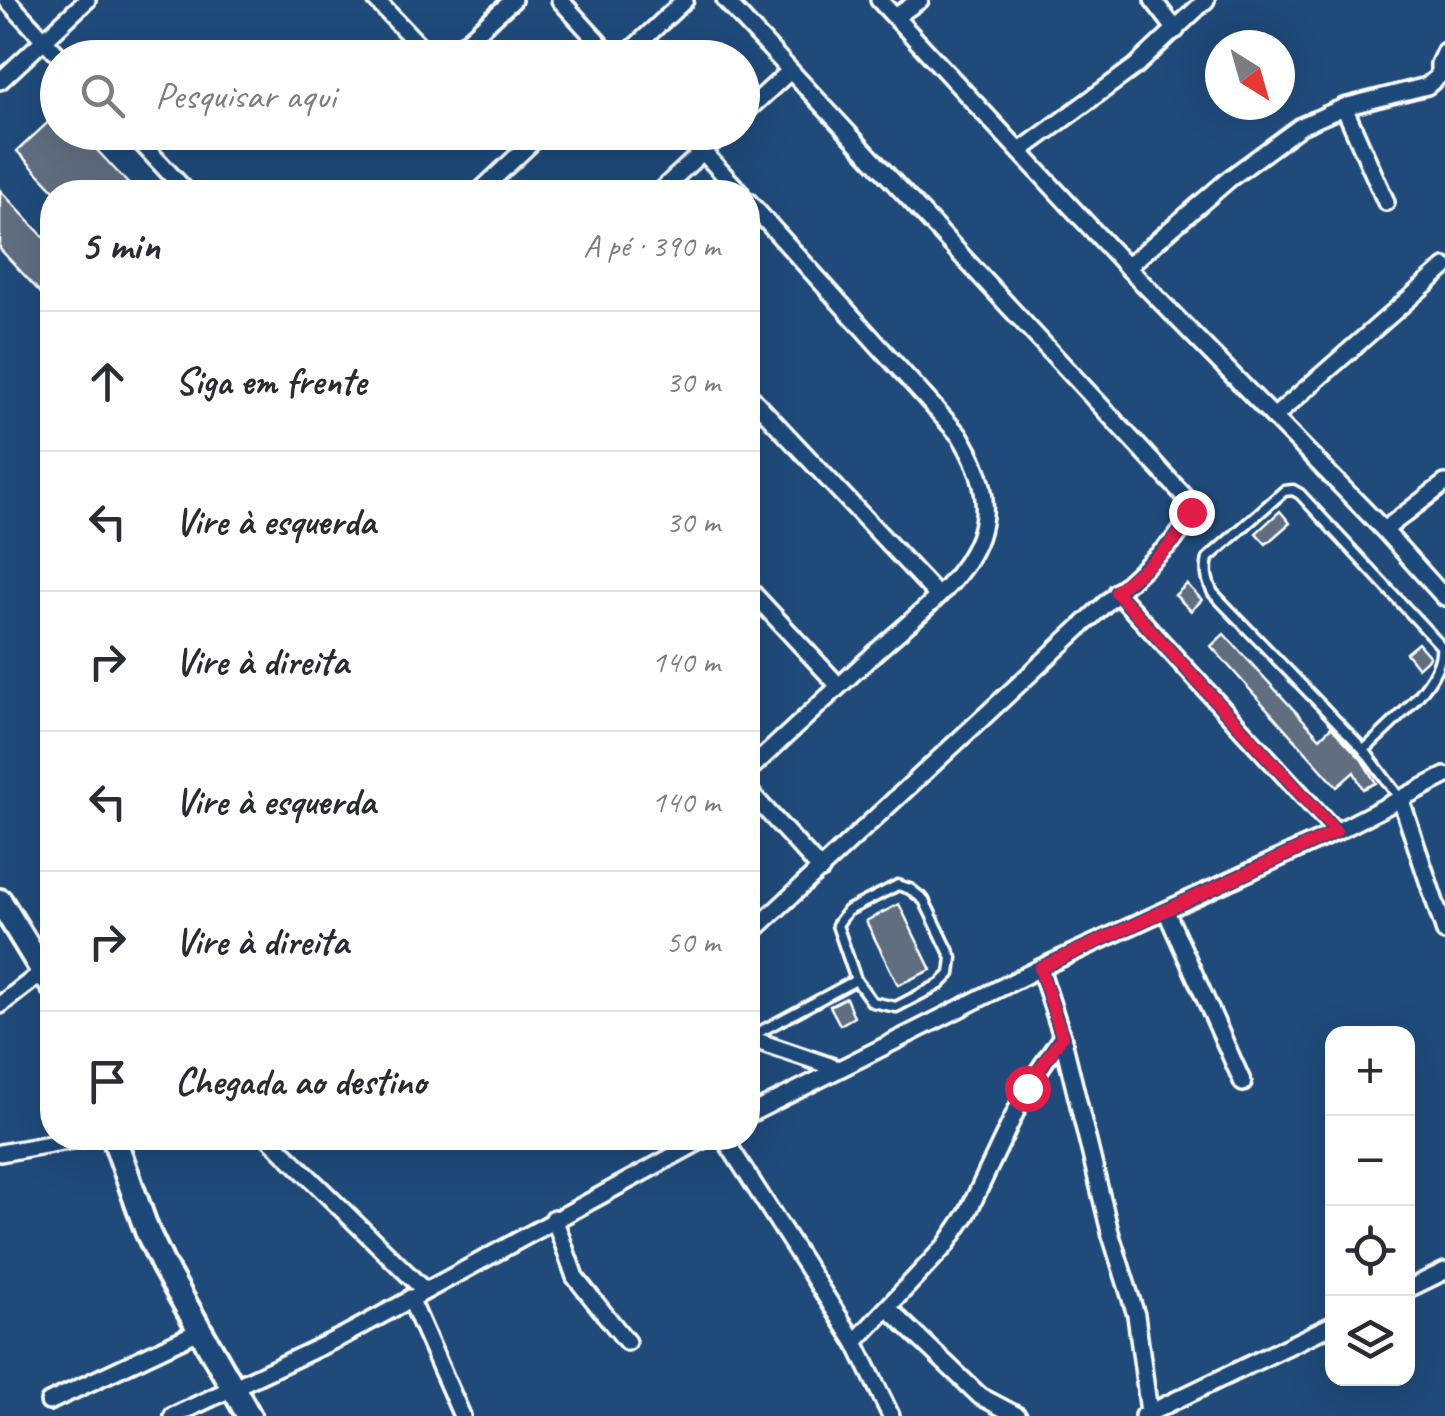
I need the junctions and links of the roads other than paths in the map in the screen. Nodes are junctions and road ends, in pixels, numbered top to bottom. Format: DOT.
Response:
graph roads {
  1 [pos="7,0"];
  2 [pos="87,0"];
  3 [pos="376,0"];
  4 [pos="513,0"];
  5 [pos="560,0"];
  6 [pos="685,0"];
  7 [pos="725,0"];
  8 [pos="879,0"];
  9 [pos="920,0"];
  10 [pos="1153,0"];
  11 [pos="1206,0"];
  12 [pos="896,17"];
  13 [pos="1176,30"];
  14 [pos="44,40"];
  15 [pos="415,40"];
  16 [pos="468,40"];
  17 [pos="597,40"];
  18 [pos="643,40"];
  19 [pos="40,44"];
  20 [pos="1445,51"];
  21 [pos="790,72"];
  22 [pos="0,82"];
  23 [pos="760,99"];
  24 [pos="1344,107"];
  25 [pos="148,150"];
  26 [pos="524,150"];
  27 [pos="703,152"];
  28 [pos="1020,152"];
  29 [pos="176,180"];
  30 [pos="492,180"];
  31 [pos="672,180"];
  32 [pos="729,180"];
  33 [pos="1386,202"];
  34 [pos="760,214"];
  35 [pos="1445,267"];
  36 [pos="1127,268"];
  37 [pos="760,407"];
  38 [pos="1274,417"];
  39 [pos="1445,484"];
  40 [pos="1384,530"];
  41 [pos="1116,592"];
  42 [pos="937,596"];
  43 [pos="1444,597"];
  44 [pos="760,601"];
  45 [pos="839,686"];
  46 [pos="1364,750"];
  47 [pos="760,760"];
  48 [pos="1445,776"];
  49 [pos="1401,800"];
  50 [pos="760,803"];
  51 [pos="1336,832"];
  52 [pos="821,870"];
  53 [pos="0,902"];
  54 [pos="1166,911"];
  55 [pos="760,925"];
  56 [pos="1445,932"];
  57 [pos="40,965"];
  58 [pos="1040,968"];
  59 [pos="856,980"];
  60 [pos="40,982"];
  61 [pos="0,1004"];
  62 [pos="760,1032"];
  63 [pos="1062,1036"];
  64 [pos="760,1042"];
  65 [pos="836,1068"];
  66 [pos="1243,1084"];
  67 [pos="760,1109"];
  68 [pos="40,1146"];
  69 [pos="118,1150"];
  70 [pos="280,1150"];
  71 [pos="683,1150"];
  72 [pos="732,1150"];
  73 [pos="0,1154"];
  74 [pos="554,1218"];
  75 [pos="1445,1271"];
  76 [pos="1415,1286"];
  77 [pos="417,1294"];
  78 [pos="889,1310"];
  79 [pos="1325,1328"];
  80 [pos="201,1330"];
  81 [pos="627,1342"];
  82 [pos="855,1342"];
  83 [pos="232,1388"];
  84 [pos="49,1402"];
  85 [pos="1146,1414"];
  86 [pos="173,1416"];
  87 [pos="249,1416"];
  88 [pos="462,1416"];
  89 [pos="891,1416"];
  90 [pos="1018,1416"];
  1 -- 14 [label="street"];
  2 -- 14 [label="street"];
  3 -- 15 [label="street"];
  4 -- 16 [label="street"];
  5 -- 17 [label="street"];
  6 -- 18 [label="street"];
  7 -- 21 [label="street"];
  8 -- 12 [label="street"];
  9 -- 12 [label="street"];
  10 -- 13 [label="street"];
  11 -- 13 [label="street"];
  12 -- 28 [label="street"];
  13 -- 28 [label="street"];
  19 -- 22 [label="street"];
  20 -- 24 [label="street"];
  21 -- 23 [label="street"];
  21 -- 41 [label="street"];
  24 -- 33 [label="street"];
  24 -- 36 [label="street"];
  25 -- 29 [label="street"];
  26 -- 30 [label="street"];
  27 -- 31 [label="street"];
  27 -- 32 [label="street"];
  28 -- 36 [label="street"];
  34 -- 42 [label="street"];
  35 -- 38 [label="street"];
  36 -- 38 [label="street"];
  37 -- 42 [label="street"];
  38 -- 40 [label="street"];
  39 -- 40 [label="street"];
  40 -- 43 [label="street"];
  41 -- 51 [label="street"];
  41 -- 52 [label="street"];
  42 -- 45 [label="street"];
  44 -- 45 [label="street"];
  45 -- 47 [label="street"];
  46 -- 46 [label="lane"];
  46 -- 49 [label="lane"];
  48 -- 49 [label="street"];
  49 -- 51 [label="street"];
  49 -- 56 [label="street"];
  50 -- 52 [label="street"];
  51 -- 54 [label="street"];
  52 -- 55 [label="street"];
  53 -- 57 [label="street"];
  54 -- 58 [label="street"];
  54 -- 66 [label="street"];
  58 -- 63 [label="street"];
  58 -- 65 [label="street"];
  59 -- 59 [label="lane"];
  59 -- 62 [label="lane"];
  60 -- 61 [label="street"];
  63 -- 78 [label="street"];
  63 -- 85 [label="street"];
  64 -- 65 [label="street"];
  65 -- 67 [label="street"];
  68 -- 73 [label="street"];
  69 -- 80 [label="street"];
  70 -- 77 [label="street"];
  71 -- 74 [label="street"];
  72 -- 82 [label="street"];
  74 -- 77 [label="street"];
  74 -- 81 [label="street"];
  75 -- 76 [label="street"];
  77 -- 83 [label="street"];
  77 -- 88 [label="street"];
  78 -- 82 [label="street"];
  78 -- 90 [label="street"];
  79 -- 85 [label="street"];
  80 -- 83 [label="street"];
  80 -- 84 [label="street"];
  82 -- 89 [label="street"];
  83 -- 86 [label="street"];
  83 -- 87 [label="street"];
}
